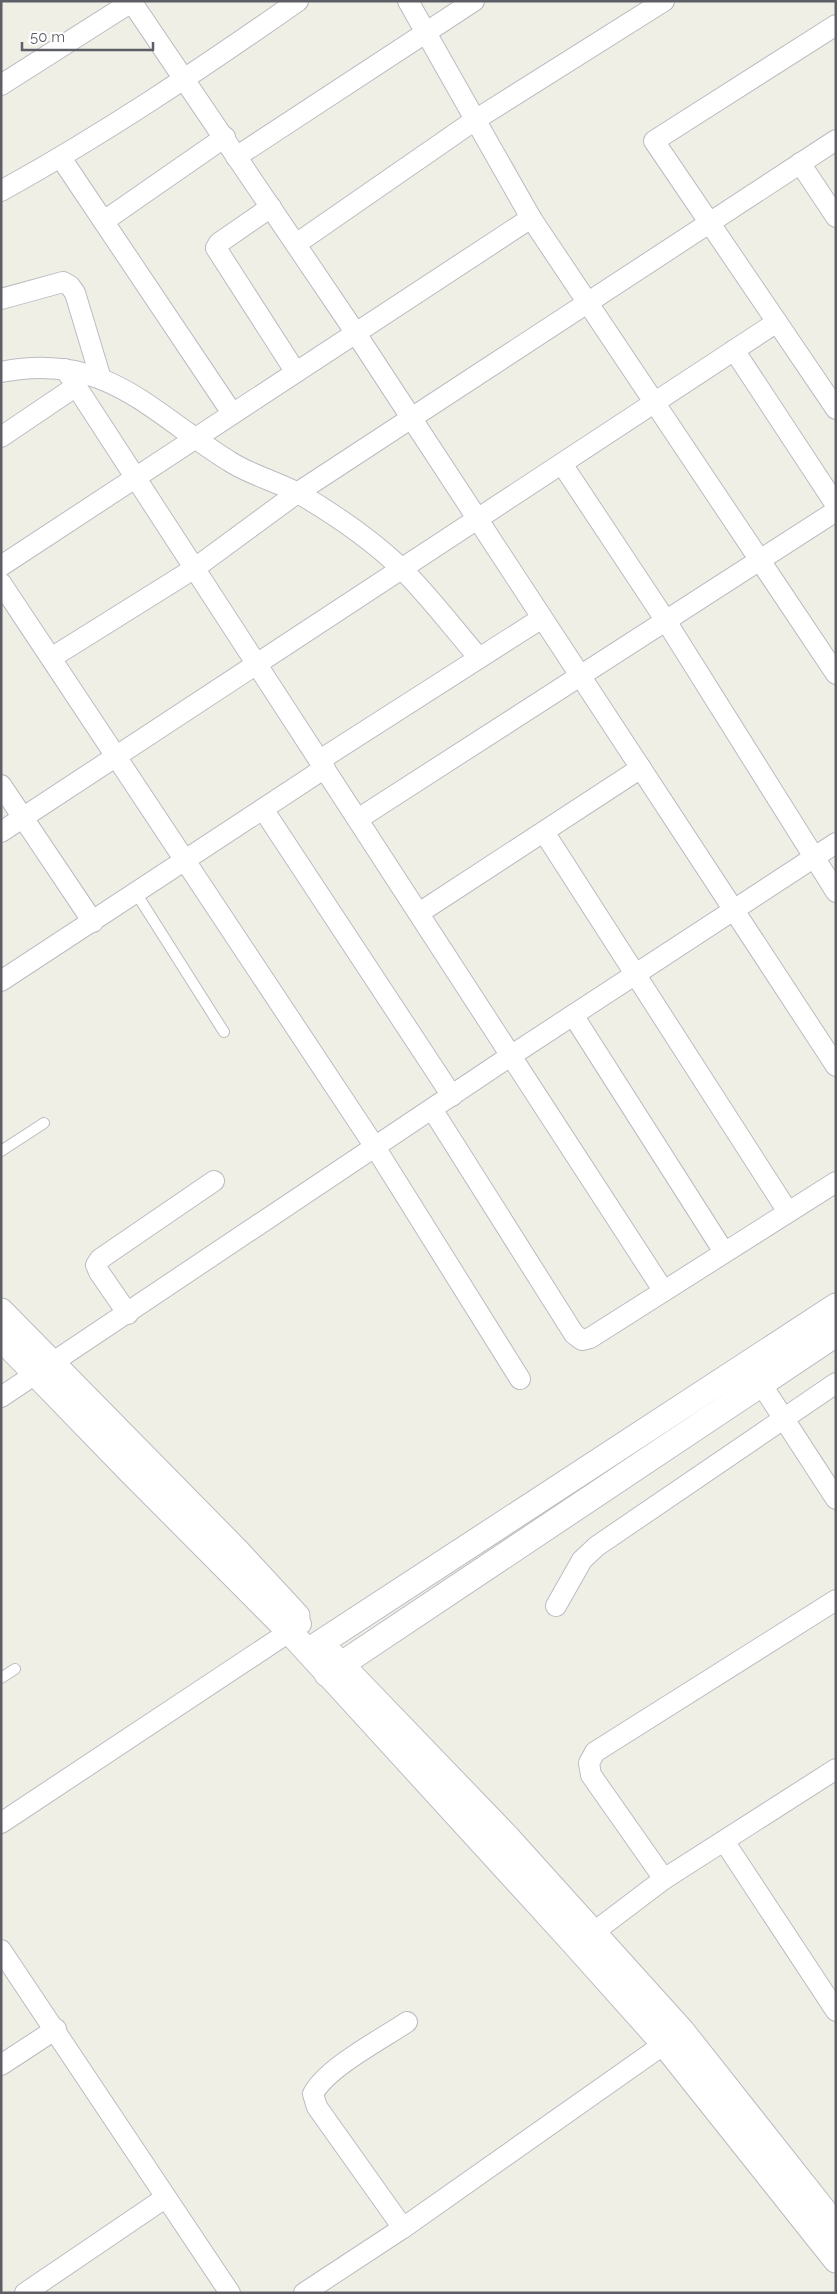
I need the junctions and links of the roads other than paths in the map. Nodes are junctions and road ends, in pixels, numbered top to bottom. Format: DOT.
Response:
graph roads {
  1 [pos="298,1"];
  2 [pos="408,1"];
  3 [pos="474,1"];
  4 [pos="664,1"];
  5 [pos="132,2"];
  6 [pos="836,25"];
  7 [pos="426,32"];
  8 [pos="185,80"];
  9 [pos="1,85"];
  10 [pos="475,120"];
  11 [pos="225,137"];
  12 [pos="836,140"];
  13 [pos="236,157"];
  14 [pos="61,158"];
  15 [pos="800,163"];
  16 [pos="1,191"];
  17 [pos="270,207"];
  18 [pos="531,218"];
  19 [pos="836,218"];
  20 [pos="104,222"];
  21 [pos="708,222"];
  22 [pos="296,244"];
  23 [pos="1,299"];
  24 [pos="586,302"];
  25 [pos="777,322"];
  26 [pos="354,332"];
  27 [pos="734,350"];
  28 [pos="65,369"];
  29 [pos="295,371"];
  30 [pos="1,372"];
  31 [pos="101,379"];
  32 [pos="75,387"];
  33 [pos="654,403"];
  34 [pos="836,409"];
  35 [pos="232,413"];
  36 [pos="410,418"];
  37 [pos="1,438"];
  38 [pos="194,438"];
  39 [pos="562,464"];
  40 [pos="135,478"];
  41 [pos="297,493"];
  42 [pos="836,505"];
  43 [pos="836,511"];
  44 [pos="477,520"];
  45 [pos="759,560"];
  46 [pos="1,566"];
  47 [pos="195,568"];
  48 [pos="402,569"];
  49 [pos="1,583"];
  50 [pos="542,618"];
  51 [pos="666,621"];
  52 [pos="51,658"];
  53 [pos="479,658"];
  54 [pos="258,664"];
  55 [pos="836,674"];
  56 [pos="580,676"];
  57 [pos="115,758"];
  58 [pos="323,764"];
  59 [pos="641,768"];
  60 [pos="1,785"];
  61 [pos="263,809"];
  62 [pos="23,818"];
  63 [pos="358,819"];
  64 [pos="1,832"];
  65 [pos="544,832"];
  66 [pos="836,843"];
  67 [pos="814,857"];
  68 [pos="184,862"];
  69 [pos="836,892"];
  70 [pos="136,893"];
  71 [pos="734,910"];
  72 [pos="419,913"];
  73 [pos="93,922"];
  74 [pos="636,974"];
  75 [pos="1,981"];
  76 [pos="573,1015"];
  77 [pos="224,1032"];
  78 [pos="512,1056"];
  79 [pos="836,1066"];
  80 [pos="452,1096"];
  81 [pos="432,1109"];
  82 [pos="44,1123"];
  83 [pos="375,1147"];
  84 [pos="1,1151"];
  85 [pos="214,1181"];
  86 [pos="836,1182"];
  87 [pos="788,1212"];
  88 [pos="724,1252"];
  89 [pos="663,1290"];
  90 [pos="836,1306"];
  91 [pos="1,1311"];
  92 [pos="128,1314"];
  93 [pos="836,1334"];
  94 [pos="1,1338"];
  95 [pos="45,1368"];
  96 [pos="754,1373"];
  97 [pos="520,1379"];
  98 [pos="836,1383"];
  99 [pos="1,1397"];
  100 [pos="783,1417"];
  101 [pos="836,1499"];
  102 [pos="836,1600"];
  103 [pos="556,1606"];
  104 [pos="296,1628"];
  105 [pos="314,1647"];
  106 [pos="15,1669"];
  107 [pos="334,1669"];
  108 [pos="1,1678"];
  109 [pos="836,1769"];
  110 [pos="1,1823"];
  111 [pos="724,1841"];
  112 [pos="664,1879"];
  113 [pos="594,1932"];
  114 [pos="1,1950"];
  115 [pos="836,2011"];
  116 [pos="407,2022"];
  117 [pos="56,2029"];
  118 [pos="674,2038"];
  119 [pos="1,2065"];
  120 [pos="165,2198"];
  121 [pos="836,2226"];
  122 [pos="403,2228"];
  123 [pos="836,2260"];
  124 [pos="25,2293"];
  125 [pos="230,2293"];
  126 [pos="304,2293"];
  1 -- 8 [label="street"];
  2 -- 7 [label="street"];
  3 -- 7 [label="street"];
  4 -- 10 [label="street"];
  5 -- 8 [label="street"];
  5 -- 9 [label="street"];
  6 -- 21 [label="street"];
  7 -- 10 [label="street"];
  7 -- 13 [label="street"];
  8 -- 11 [label="street"];
  8 -- 14 [label="street"];
  10 -- 18 [label="street"];
  10 -- 22 [label="street"];
  11 -- 13 [label="street"];
  11 -- 20 [label="street"];
  12 -- 15 [label="street"];
  13 -- 17 [label="street"];
  14 -- 16 [label="street"];
  14 -- 20 [label="street"];
  15 -- 19 [label="street"];
  15 -- 21 [label="street"];
  17 -- 22 [label="street"];
  17 -- 29 [label="street"];
  18 -- 24 [label="street"];
  18 -- 26 [label="street"];
  20 -- 35 [label="street"];
  21 -- 24 [label="street"];
  21 -- 25 [label="street"];
  22 -- 26 [label="street"];
  23 -- 31 [label="street"];
  24 -- 33 [label="street"];
  24 -- 36 [label="street"];
  25 -- 27 [label="street"];
  25 -- 34 [label="street"];
  26 -- 29 [label="street"];
  26 -- 36 [label="street"];
  27 -- 33 [label="street"];
  27 -- 42 [label="street"];
  28 -- 30 [label="street"];
  28 -- 31 [label="street"];
  28 -- 32 [label="street"];
  29 -- 35 [label="street"];
  31 -- 38 [label="street"];
  32 -- 37 [label="street"];
  32 -- 40 [label="street"];
  33 -- 39 [label="street"];
  33 -- 45 [label="street"];
  35 -- 38 [label="street"];
  36 -- 41 [label="street"];
  36 -- 44 [label="street"];
  38 -- 40 [label="street"];
  38 -- 41 [label="street"];
  39 -- 44 [label="street"];
  39 -- 51 [label="street"];
  40 -- 46 [label="street"];
  40 -- 47 [label="street"];
  41 -- 47 [label="street"];
  41 -- 48 [label="street"];
  43 -- 45 [label="street"];
  44 -- 48 [label="street"];
  44 -- 50 [label="street"];
  45 -- 51 [label="street"];
  45 -- 55 [label="street"];
  47 -- 52 [label="street"];
  47 -- 54 [label="street"];
  48 -- 53 [label="street"];
  48 -- 54 [label="street"];
  49 -- 52 [label="street"];
  50 -- 53 [label="street"];
  50 -- 56 [label="street"];
  51 -- 56 [label="street"];
  51 -- 67 [label="street"];
  52 -- 57 [label="street"];
  53 -- 58 [label="street"];
  54 -- 57 [label="street"];
  54 -- 58 [label="street"];
  56 -- 59 [label="street"];
  56 -- 63 [label="street"];
  57 -- 62 [label="street"];
  57 -- 68 [label="street"];
  58 -- 61 [label="street"];
  58 -- 63 [label="street"];
  59 -- 65 [label="street"];
  59 -- 71 [label="street"];
  60 -- 62 [label="street"];
  61 -- 68 [label="street"];
  61 -- 80 [label="street"];
  62 -- 64 [label="street"];
  62 -- 73 [label="street"];
  63 -- 72 [label="street"];
  65 -- 72 [label="street"];
  65 -- 74 [label="street"];
  66 -- 67 [label="street"];
  67 -- 69 [label="street"];
  67 -- 71 [label="street"];
  68 -- 70 [label="street"];
  68 -- 83 [label="street"];
  70 -- 73 [label="street"];
  70 -- 77 [label="lane"];
  71 -- 74 [label="street"];
  71 -- 79 [label="street"];
  72 -- 78 [label="street"];
  73 -- 75 [label="street"];
  74 -- 76 [label="street"];
  74 -- 87 [label="street"];
  76 -- 78 [label="street"];
  76 -- 88 [label="street"];
  78 -- 80 [label="street"];
  78 -- 89 [label="street"];
  80 -- 81 [label="street"];
  81 -- 83 [label="street"];
  81 -- 89 [label="street"];
  82 -- 84 [label="lane"];
  83 -- 92 [label="street"];
  83 -- 97 [label="street"];
  85 -- 92 [label="street"];
  86 -- 87 [label="street"];
  87 -- 88 [label="street"];
  88 -- 89 [label="street"];
  90 -- 96 [label="street"];
  91 -- 95 [label="street"];
  92 -- 95 [label="street"];
  93 -- 96 [label="street"];
  94 -- 95 [label="street"];
  95 -- 99 [label="street"];
  95 -- 104 [label="street"];
  96 -- 100 [label="street"];
  96 -- 105 [label="street"];
  96 -- 107 [label="street"];
  98 -- 100 [label="street"];
  100 -- 101 [label="street"];
  100 -- 103 [label="street"];
  102 -- 112 [label="street"];
  104 -- 105 [label="street"];
  104 -- 110 [label="street"];
  105 -- 107 [label="street"];
  106 -- 108 [label="lane"];
  107 -- 113 [label="street"];
  107 -- 118 [label="street"];
  109 -- 111 [label="street"];
  111 -- 112 [label="street"];
  111 -- 115 [label="street"];
  112 -- 113 [label="street"];
  113 -- 118 [label="street"];
  114 -- 117 [label="street"];
  116 -- 122 [label="street"];
  117 -- 119 [label="street"];
  117 -- 120 [label="street"];
  118 -- 121 [label="street"];
  118 -- 122 [label="street"];
  118 -- 123 [label="street"];
  120 -- 124 [label="street"];
  120 -- 125 [label="street"];
  122 -- 126 [label="street"];
}
